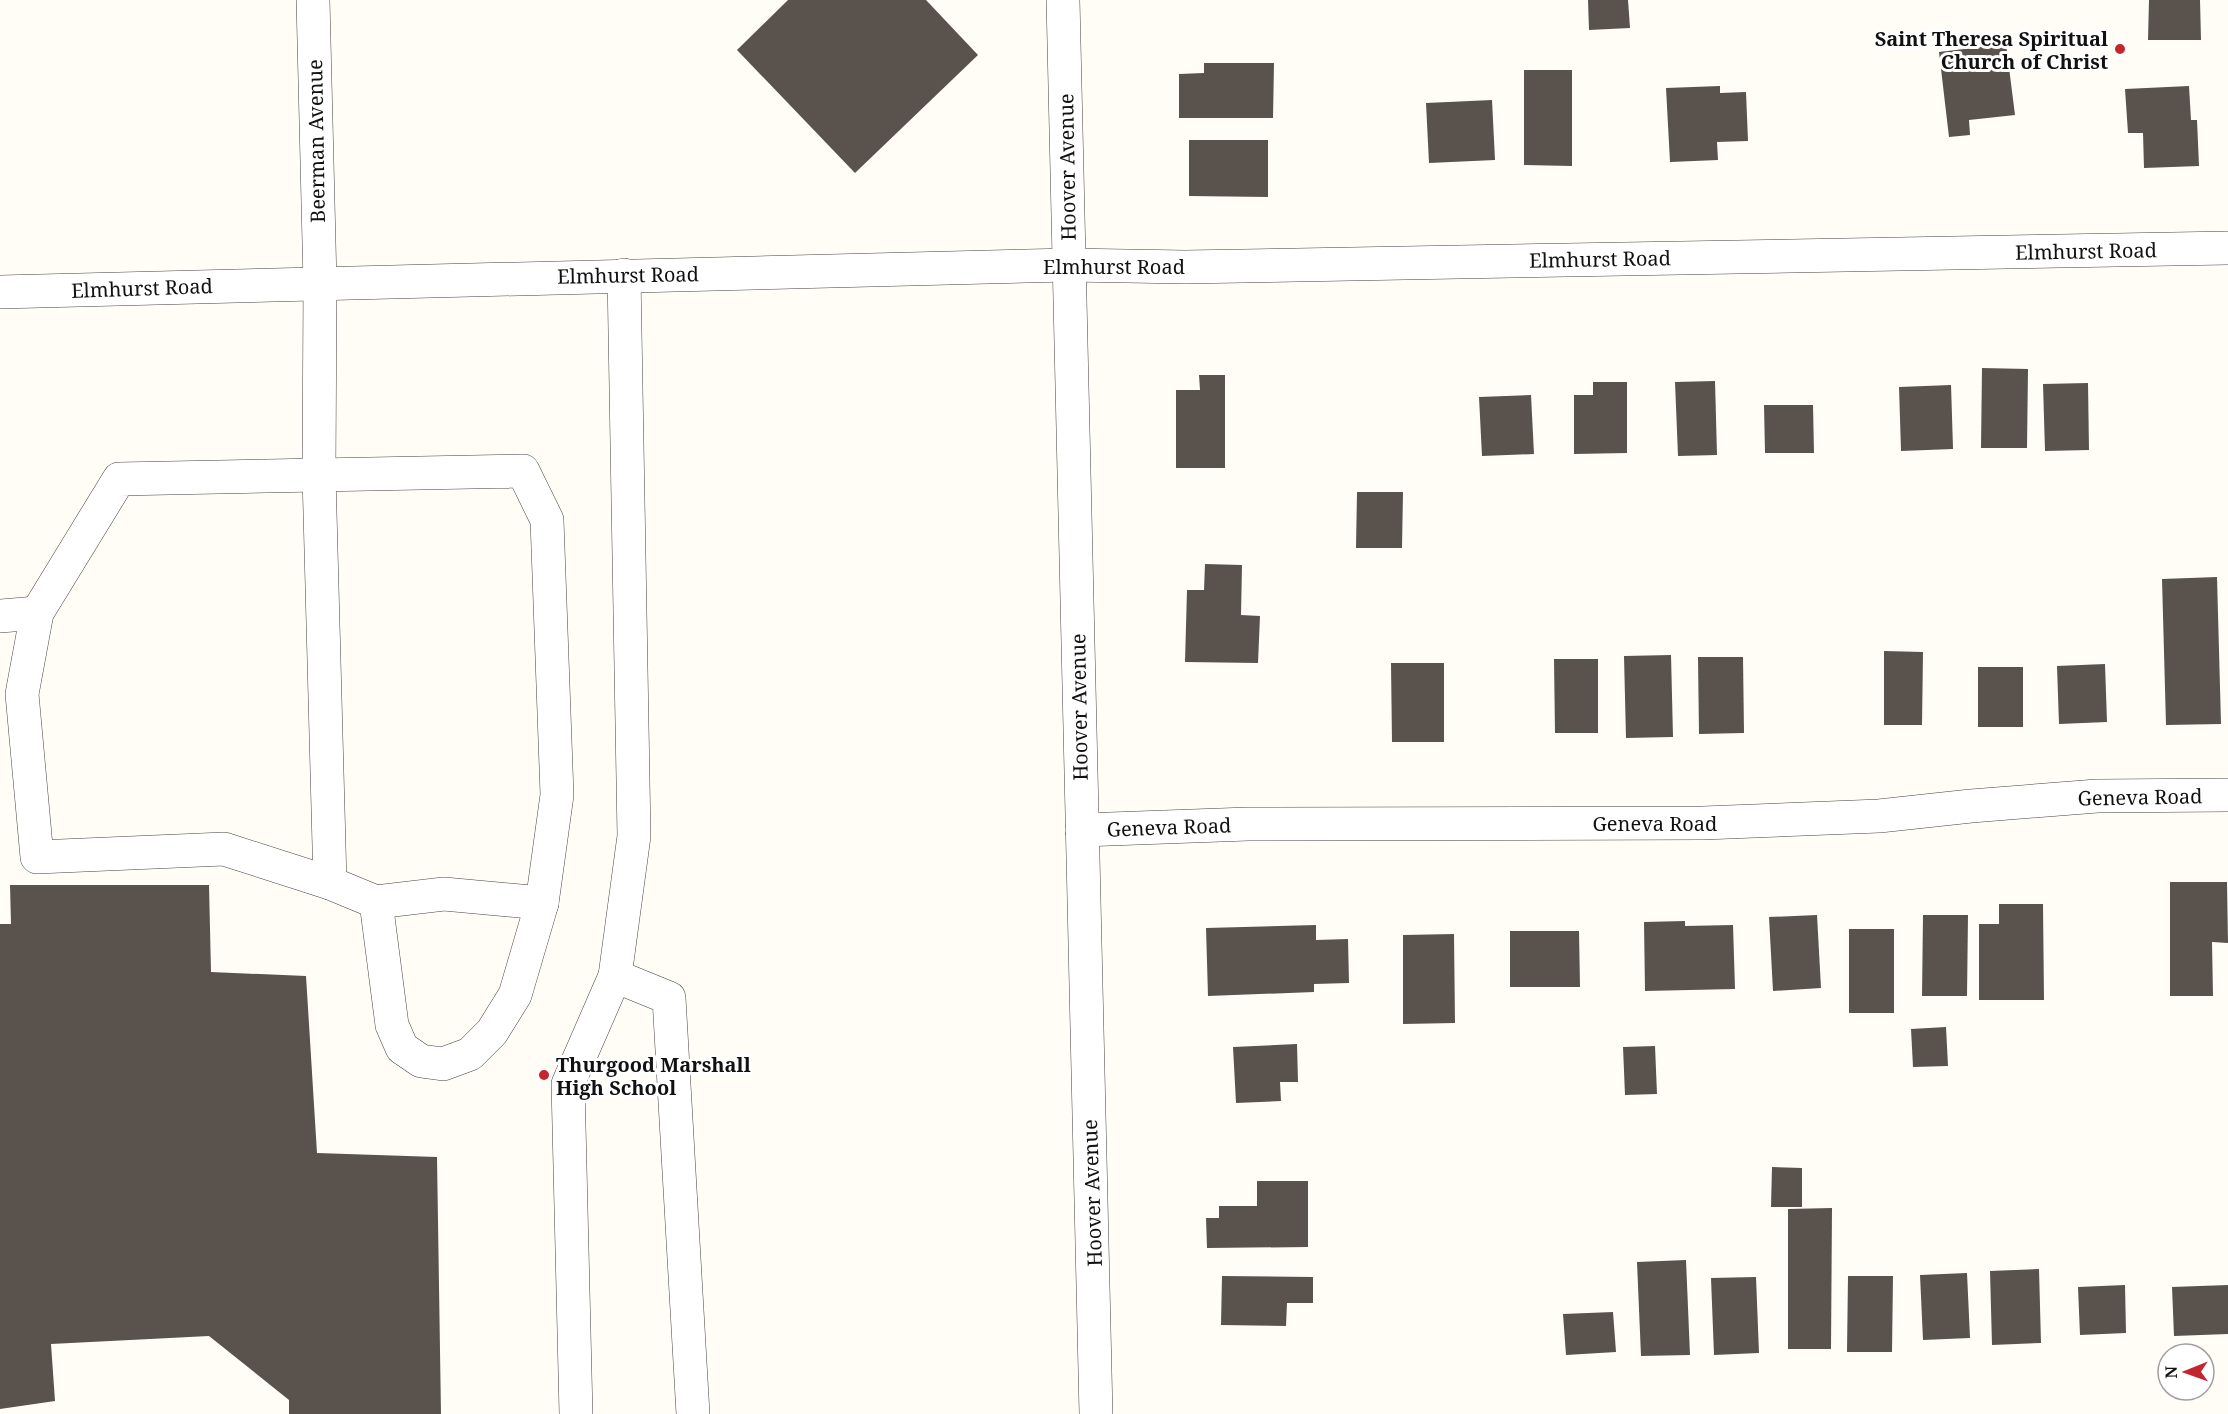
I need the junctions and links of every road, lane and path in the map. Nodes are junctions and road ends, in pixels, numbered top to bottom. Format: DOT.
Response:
graph roads {
  1 [pos="313,0"];
  2 [pos="1063,0"];
  3 [pos="2228,248"];
  4 [pos="1069,265"];
  5 [pos="624,275"];
  6 [pos="320,283"];
  7 [pos="0,292"];
  8 [pos="319,475"];
  9 [pos="37,613"];
  10 [pos="0,616"];
  11 [pos="2228,795"];
  12 [pos="1082,830"];
  13 [pos="330,884"];
  14 [pos="376,902"];
  15 [pos="542,903"];
  16 [pos="615,976"];
  17 [pos="576,1414"];
  18 [pos="693,1414"];
  19 [pos="1096,1414"];
  1 -- 6 [label="street, Beerman Avenue"];
  2 -- 4 [label="street, Hoover Avenue"];
  3 -- 4 [label="street, Elmhurst Road"];
  4 -- 5 [label="street, Elmhurst Road"];
  4 -- 12 [label="street, Hoover Avenue"];
  5 -- 6 [label="street, Elmhurst Road"];
  5 -- 16 [label="street"];
  6 -- 7 [label="street, Elmhurst Road"];
  6 -- 8 [label="street, Beerman Avenue"];
  8 -- 9 [label="street"];
  8 -- 13 [label="street, Beerman Avenue"];
  8 -- 15 [label="street"];
  9 -- 10 [label="street"];
  9 -- 13 [label="street"];
  11 -- 12 [label="street, Geneva Road"];
  12 -- 19 [label="street, Hoover Avenue"];
  13 -- 14 [label="street"];
  14 -- 15 [label="street"];
  14 -- 15 [label="street"];
  16 -- 17 [label="street"];
  16 -- 18 [label="street"];
}
